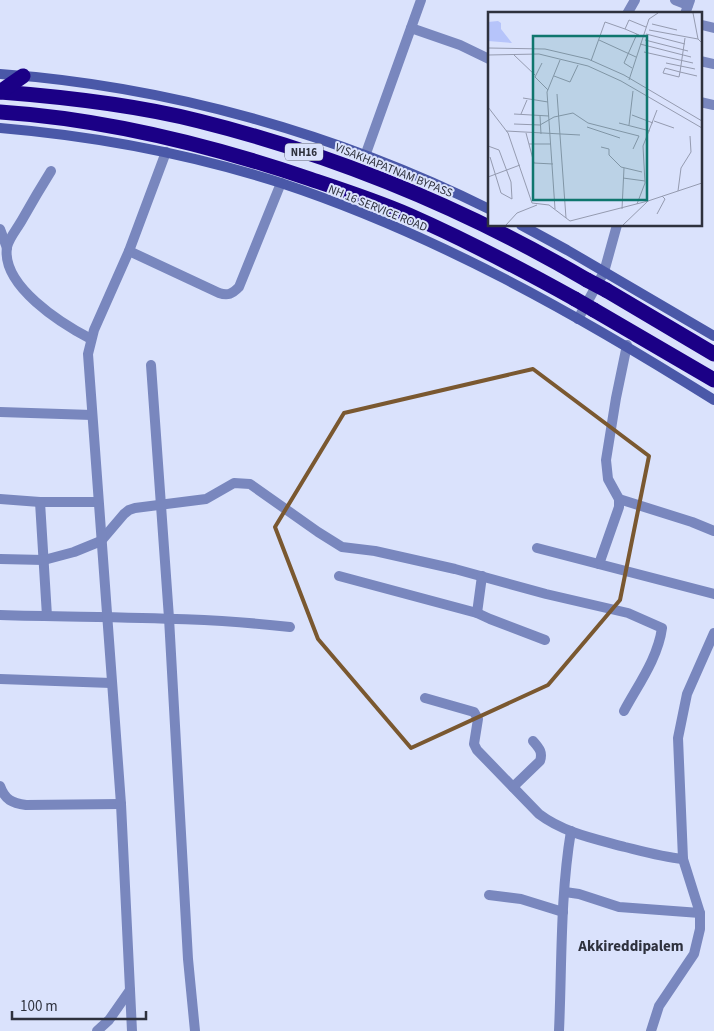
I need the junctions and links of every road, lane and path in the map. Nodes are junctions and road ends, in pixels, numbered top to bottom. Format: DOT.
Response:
graph roads {
  1 [pos="421,0"];
  2 [pos="635,0"];
  3 [pos="676,0"];
  4 [pos="688,6"];
  5 [pos="628,12"];
  6 [pos="702,24"];
  7 [pos="411,28"];
  8 [pos="714,28"];
  9 [pos="488,59"];
  10 [pos="0,74"];
  11 [pos="24,76"];
  12 [pos="0,92"];
  13 [pos="0,112"];
  14 [pos="0,128"];
  15 [pos="166,152"];
  16 [pos="365,156"];
  17 [pos="51,171"];
  18 [pos="281,183"];
  19 [pos="488,208"];
  20 [pos="488,226"];
  21 [pos="488,226"];
  22 [pos="523,226"];
  23 [pos="617,226"];
  24 [pos="0,229"];
  25 [pos="7,248"];
  26 [pos="129,251"];
  27 [pos="604,272"];
  28 [pos="578,319"];
  29 [pos="714,336"];
  30 [pos="91,339"];
  31 [pos="627,346"];
  32 [pos="714,354"];
  33 [pos="151,365"];
  34 [pos="714,380"];
  35 [pos="714,400"];
  36 [pos="0,412"];
  37 [pos="92,415"];
  38 [pos="0,499"];
  39 [pos="619,499"];
  40 [pos="40,502"];
  41 [pos="98,502"];
  42 [pos="161,504"];
  43 [pos="714,531"];
  44 [pos="101,541"];
  45 [pos="538,548"];
  46 [pos="0,559"];
  47 [pos="44,560"];
  48 [pos="599,564"];
  49 [pos="340,576"];
  50 [pos="482,576"];
  51 [pos="714,594"];
  52 [pos="477,613"];
  53 [pos="0,615"];
  54 [pos="47,616"];
  55 [pos="106,618"];
  56 [pos="169,618"];
  57 [pos="290,627"];
  58 [pos="714,634"];
  59 [pos="545,640"];
  60 [pos="0,679"];
  61 [pos="112,683"];
  62 [pos="424,698"];
  63 [pos="624,711"];
  64 [pos="533,742"];
  65 [pos="0,786"];
  66 [pos="513,787"];
  67 [pos="121,804"];
  68 [pos="571,831"];
  69 [pos="683,858"];
  70 [pos="565,892"];
  71 [pos="489,895"];
  72 [pos="563,912"];
  73 [pos="700,913"];
  74 [pos="130,990"];
  75 [pos="97,1031"];
  76 [pos="132,1031"];
  77 [pos="195,1031"];
  78 [pos="559,1031"];
  79 [pos="650,1031"];
  1 -- 7 [label="street"];
  2 -- 5 [label="street"];
  3 -- 4 [label="street"];
  6 -- 8 [label="street"];
  7 -- 9 [label="street"];
  7 -- 16 [label="street"];
  10 -- 11 [label="street"];
  11 -- 12 [label="highway"];
  11 -- 16 [label="street"];
  12 -- 20 [label="highway, VISAKHAPATNAM BYPASS / NH16, bridge"];
  13 -- 34 [label="highway, NH16, bridge"];
  14 -- 15 [label="street, NH 16 SERVICE ROAD"];
  15 -- 18 [label="street, NH 16 SERVICE ROAD"];
  15 -- 26 [label="street"];
  16 -- 19 [label="street"];
  17 -- 25 [label="street"];
  18 -- 26 [label="street"];
  18 -- 28 [label="street, NH 16 SERVICE ROAD"];
  21 -- 32 [label="highway, VISAKHAPATNAM BYPASS / NH16, bridge"];
  22 -- 27 [label="street"];
  23 -- 27 [label="street"];
  24 -- 25 [label="street"];
  25 -- 30 [label="street"];
  26 -- 30 [label="street"];
  27 -- 28 [label="street"];
  27 -- 29 [label="street"];
  28 -- 31 [label="street, NH 16 SERVICE ROAD"];
  30 -- 37 [label="street"];
  31 -- 35 [label="street, NH 16 SERVICE ROAD"];
  31 -- 39 [label="street"];
  33 -- 42 [label="street"];
  36 -- 37 [label="street"];
  37 -- 41 [label="street"];
  38 -- 40 [label="street"];
  39 -- 43 [label="street"];
  39 -- 48 [label="street"];
  40 -- 41 [label="street"];
  40 -- 47 [label="street"];
  41 -- 44 [label="street"];
  42 -- 44 [label="street"];
  42 -- 50 [label="street"];
  42 -- 56 [label="street"];
  44 -- 47 [label="street"];
  44 -- 55 [label="street"];
  45 -- 48 [label="street"];
  46 -- 47 [label="street"];
  47 -- 54 [label="street"];
  48 -- 51 [label="street"];
  49 -- 52 [label="street"];
  50 -- 52 [label="street"];
  50 -- 63 [label="street"];
  52 -- 59 [label="street"];
  53 -- 54 [label="street"];
  54 -- 55 [label="street"];
  55 -- 56 [label="street"];
  55 -- 61 [label="street"];
  56 -- 57 [label="street"];
  56 -- 77 [label="street"];
  58 -- 69 [label="street"];
  60 -- 61 [label="street"];
  61 -- 67 [label="street"];
  62 -- 66 [label="street"];
  64 -- 66 [label="street"];
  65 -- 67 [label="street"];
  66 -- 68 [label="street"];
  67 -- 74 [label="street"];
  68 -- 69 [label="street"];
  68 -- 70 [label="street"];
  69 -- 73 [label="street"];
  70 -- 72 [label="street"];
  70 -- 73 [label="street"];
  71 -- 72 [label="street"];
  72 -- 78 [label="street"];
  73 -- 79 [label="street"];
  74 -- 75 [label="street"];
  74 -- 76 [label="street"];
}
